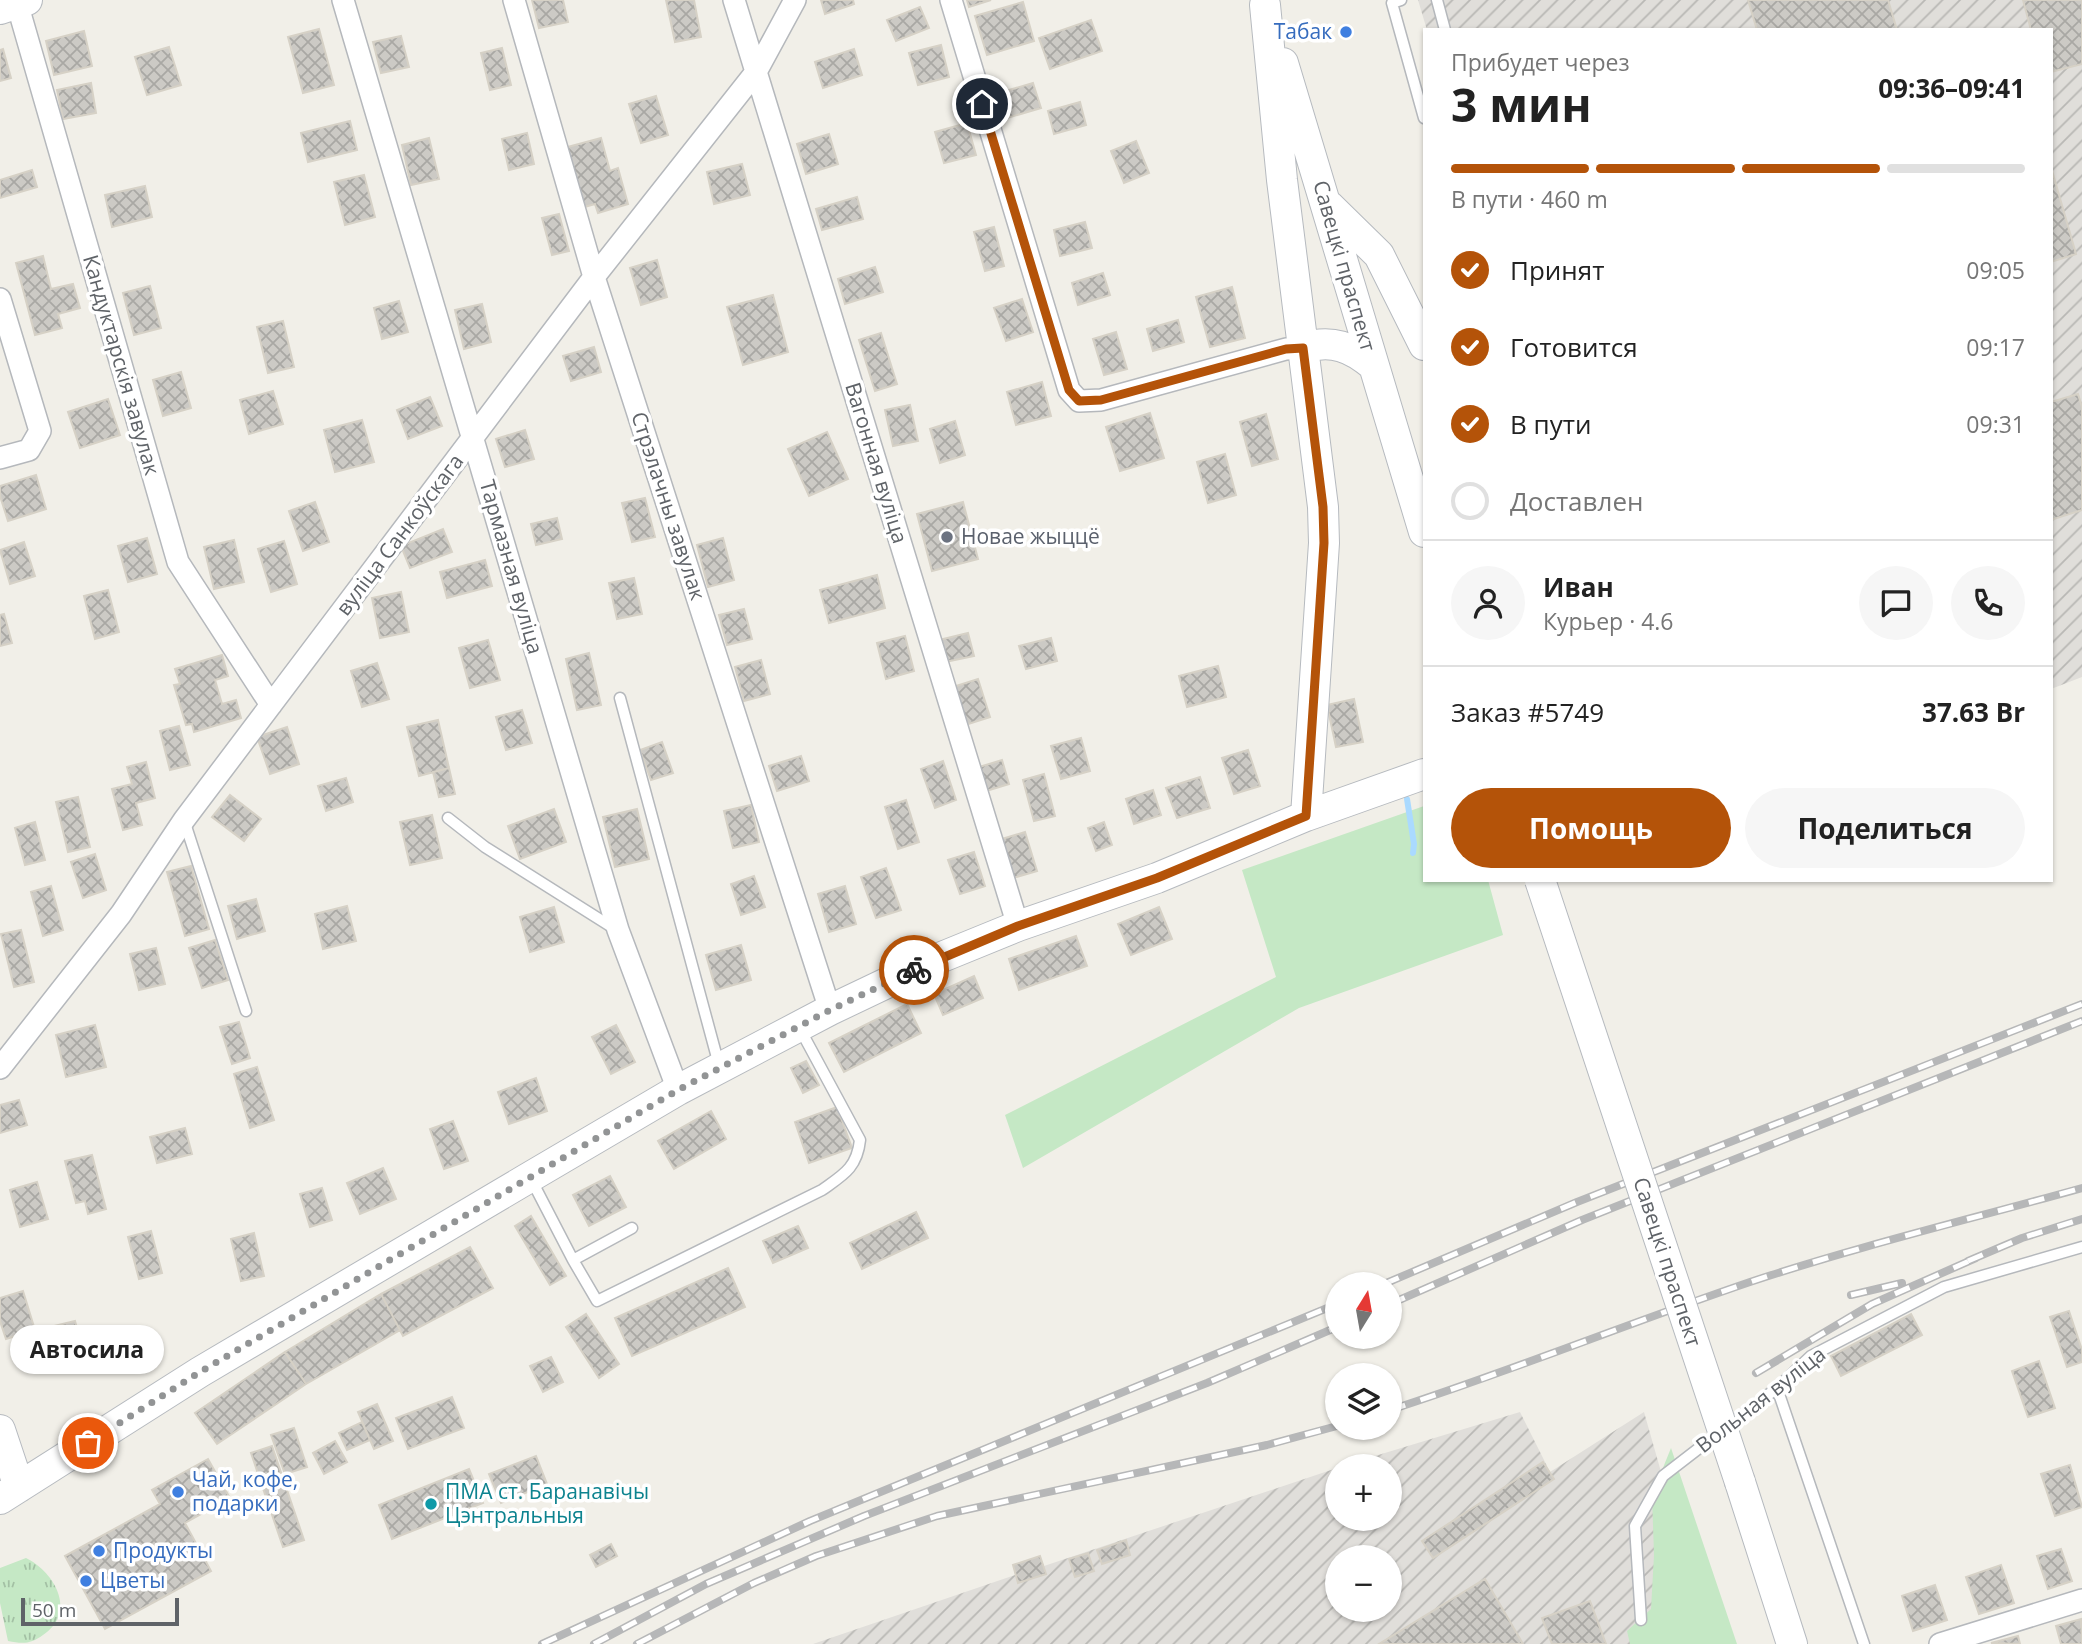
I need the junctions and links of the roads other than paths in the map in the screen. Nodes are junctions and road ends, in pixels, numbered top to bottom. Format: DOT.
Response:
graph roads {
  1 [pos="342,0"];
  2 [pos="514,0"];
  3 [pos="734,0"];
  4 [pos="795,0"];
  5 [pos="951,0"];
  6 [pos="1401,0"];
  7 [pos="1437,0"];
  8 [pos="1264,2"];
  9 [pos="15,4"];
  10 [pos="1445,28"];
  11 [pos="756,72"];
  12 [pos="1423,114"];
  13 [pos="1328,205"];
  14 [pos="594,277"];
  15 [pos="0,299"];
  16 [pos="1423,343"];
  17 [pos="1303,348"];
  18 [pos="1374,366"];
  19 [pos="473,440"];
  20 [pos="0,458"];
  21 [pos="1423,527"];
  22 [pos="620,698"];
  23 [pos="271,705"];
  24 [pos="1423,774"];
  25 [pos="1306,816"];
  26 [pos="448,818"];
  27 [pos="184,820"];
  28 [pos="1541,882"];
  29 [pos="1018,926"];
  30 [pos="618,930"];
  31 [pos="830,1010"];
  32 [pos="246,1011"];
  33 [pos="799,1026"];
  34 [pos="0,1068"];
  35 [pos="719,1068"];
  36 [pos="678,1090"];
  37 [pos="530,1177"];
  38 [pos="632,1228"];
  39 [pos="2082,1247"];
  40 [pos="573,1260"];
  41 [pos="1777,1388"];
  42 [pos="0,1430"];
  43 [pos="10,1493"];
  44 [pos="2082,1600"];
  45 [pos="1642,1620"];
  46 [pos="1791,1644"];
  47 [pos="1864,1644"];
  48 [pos="1940,1644"];
  1 -- 19 [label="street, Тармазная вуліца"];
  2 -- 14 [label="street, Стрэлачны завулак"];
  3 -- 11 [label="street, Вагонная вуліца"];
  4 -- 11 [label="street, вуліца Санкоўскага"];
  5 -- 17 [label="street"];
  6 -- 12 [label="lane"];
  7 -- 10 [label="lane"];
  8 -- 13 [label="main road, Савецкі праспект"];
  8 -- 17 [label="main road"];
  9 -- 23 [label="street, Кандуктарскія завулак"];
  11 -- 14 [label="street, вуліца Санкоўскага"];
  11 -- 29 [label="street, Вагонная вуліца"];
  13 -- 16 [label="main road"];
  13 -- 18 [label="main road, Савецкі праспект"];
  14 -- 19 [label="street, вуліца Санкоўскага"];
  14 -- 31 [label="street, Стрэлачны завулак"];
  15 -- 20 [label="street"];
  17 -- 18 [label="main road"];
  17 -- 25 [label="main road"];
  18 -- 21 [label="main road, Савецкі праспект"];
  19 -- 23 [label="street, вуліца Санкоўскага"];
  19 -- 30 [label="street, Тармазная вуліца"];
  22 -- 35 [label="lane"];
  23 -- 27 [label="street, вуліца Санкоўскага"];
  24 -- 25 [label="main road"];
  25 -- 29 [label="main road"];
  26 -- 30 [label="lane"];
  27 -- 32 [label="lane"];
  27 -- 34 [label="street, вуліца Санкоўскага"];
  28 -- 46 [label="main road, Савецкі праспект, bridge"];
  29 -- 31 [label="main road"];
  30 -- 36 [label="street, Тармазная вуліца"];
  31 -- 33 [label="main road"];
  33 -- 35 [label="main road"];
  33 -- 40 [label="lane"];
  35 -- 36 [label="main road"];
  36 -- 37 [label="main road"];
  37 -- 40 [label="lane"];
  37 -- 43 [label="main road"];
  38 -- 40 [label="lane"];
  39 -- 41 [label="lane, Вольная вуліца"];
  41 -- 45 [label="lane, Вольная вуліца"];
  41 -- 47 [label="lane"];
  42 -- 43 [label="main road"];
  44 -- 48 [label="street"];
}
